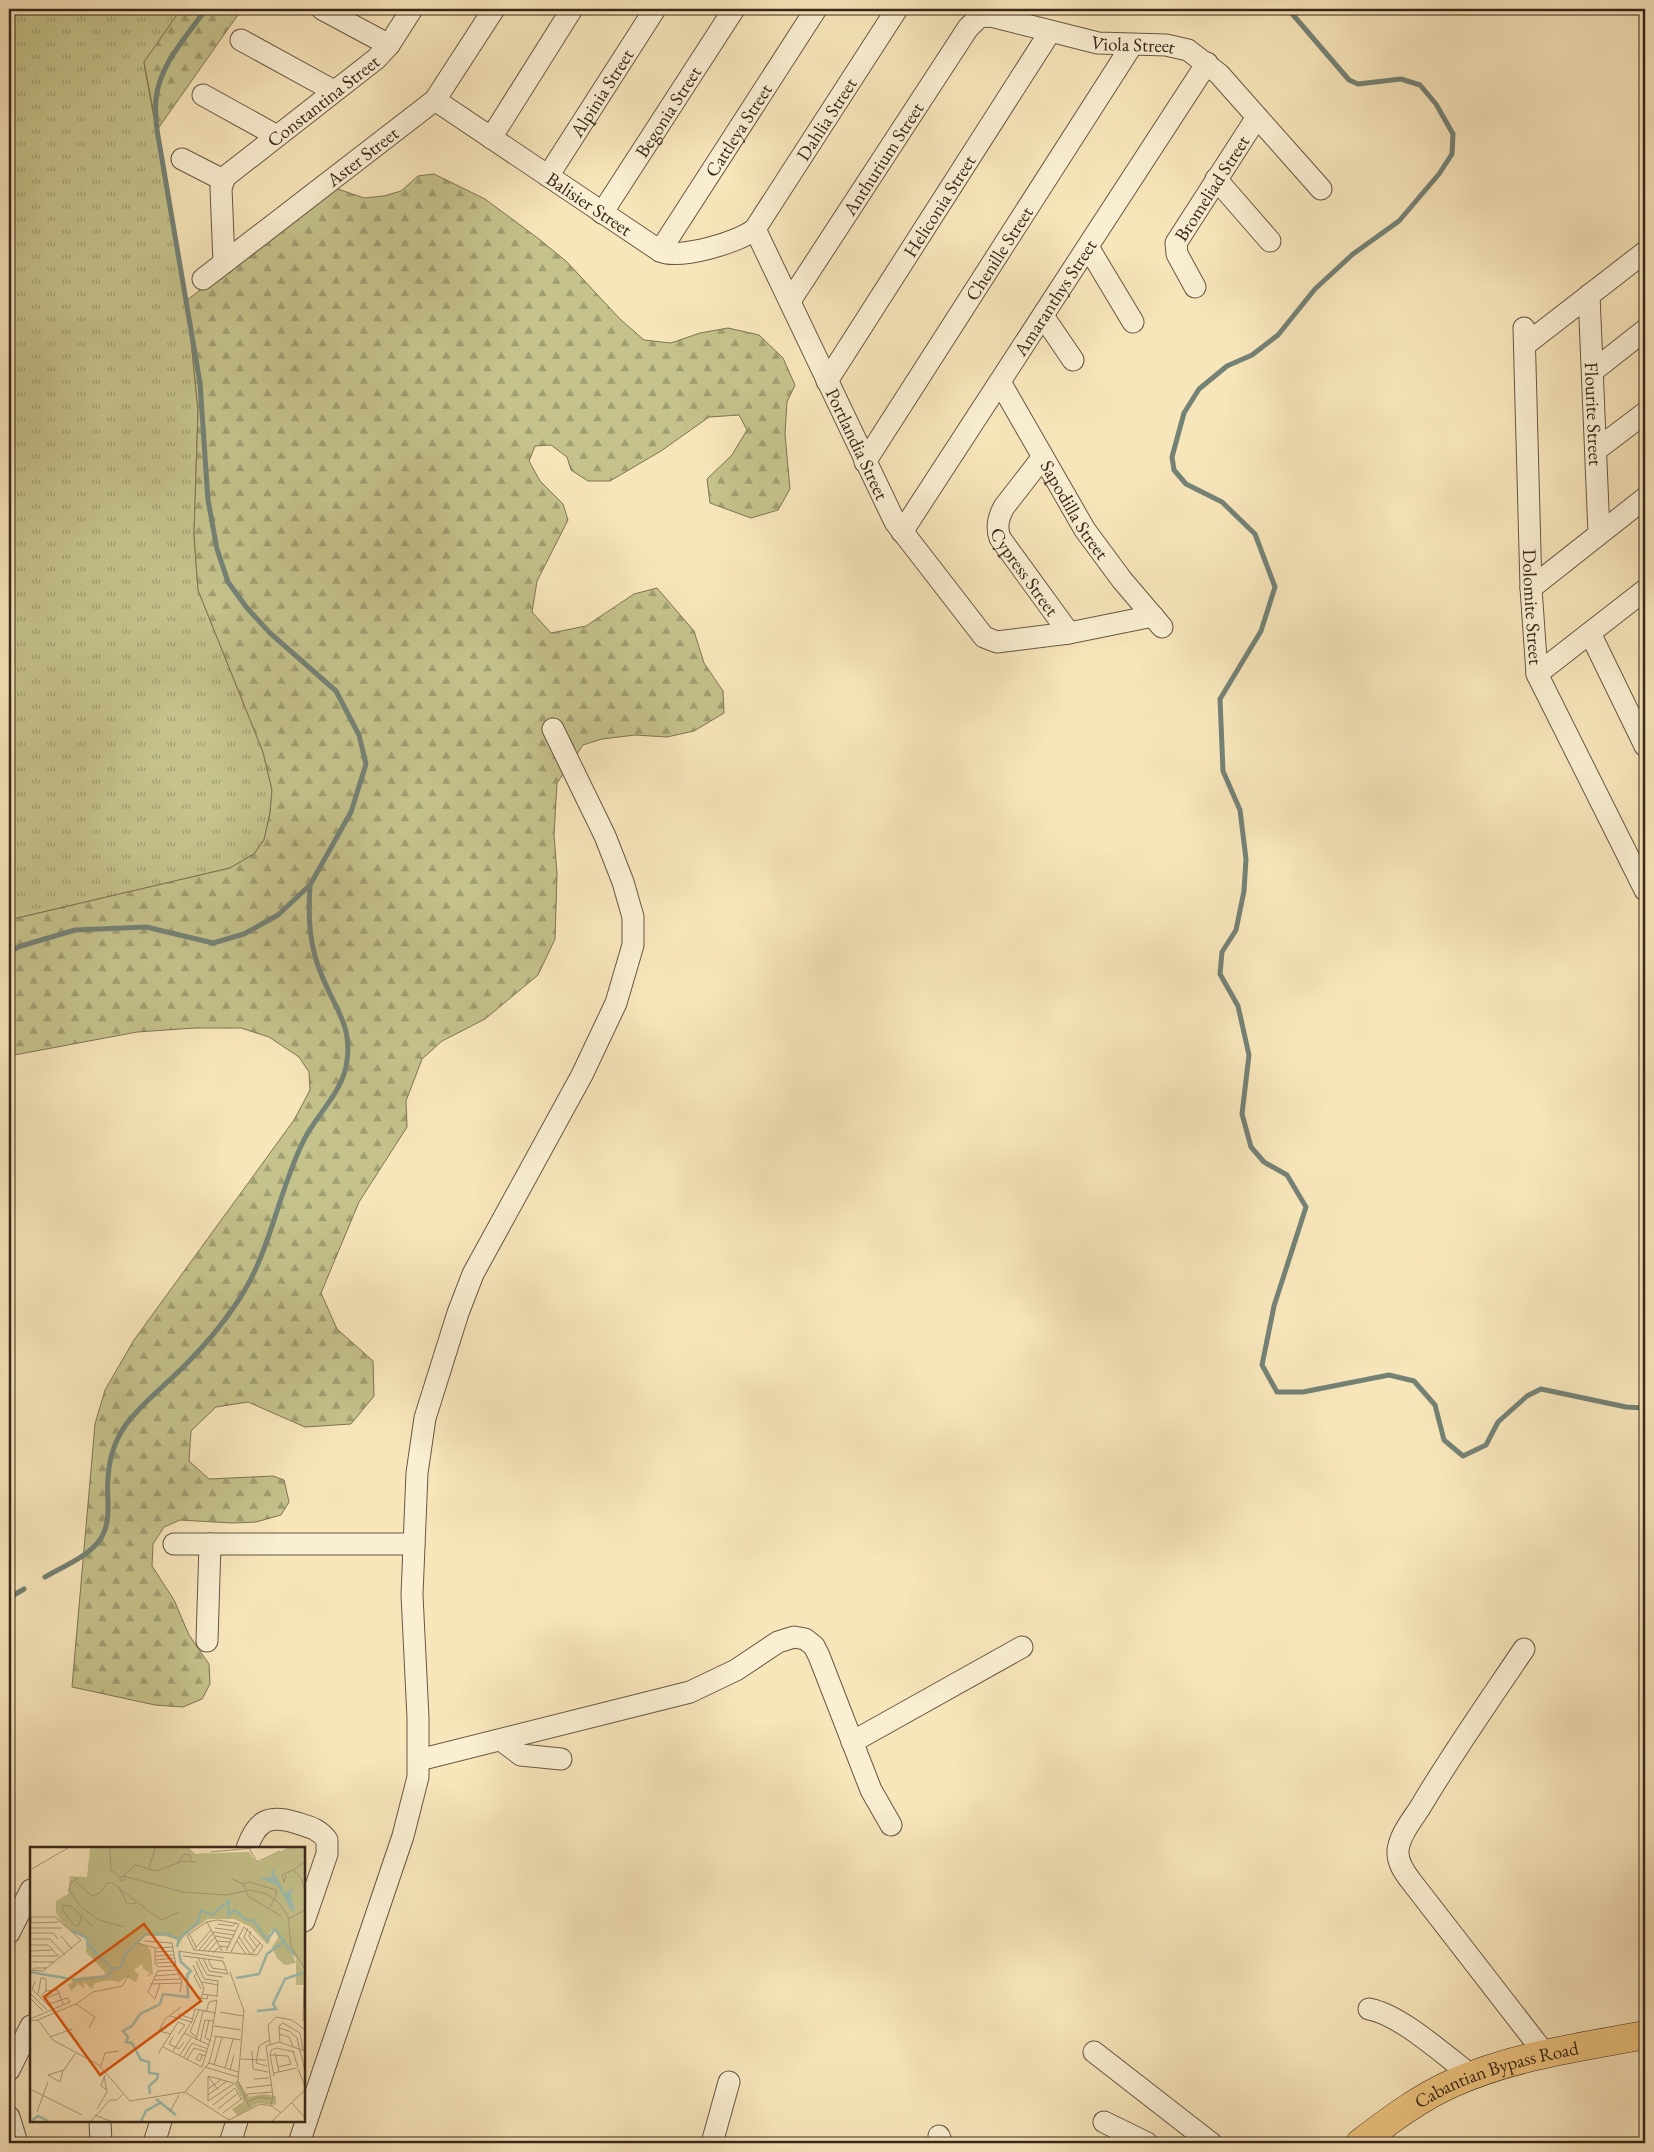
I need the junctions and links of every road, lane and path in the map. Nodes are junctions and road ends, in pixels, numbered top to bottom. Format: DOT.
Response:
graph roads {
  1 [pos="322,9"];
  2 [pos="412,9"];
  3 [pos="494,9"];
  4 [pos="572,9"];
  5 [pos="655,9"];
  6 [pos="734,9"];
  7 [pos="816,9"];
  8 [pos="897,9"];
  9 [pos="979,17"];
  10 [pos="1050,32"];
  11 [pos="241,40"];
  12 [pos="389,45"];
  13 [pos="1132,45"];
  14 [pos="1207,63"];
  15 [pos="334,91"];
  16 [pos="203,95"];
  17 [pos="435,100"];
  18 [pos="1257,117"];
  19 [pos="277,136"];
  20 [pos="491,138"];
  21 [pos="182,159"];
  22 [pos="548,176"];
  23 [pos="1216,179"];
  24 [pos="223,180"];
  25 [pos="1321,189"];
  26 [pos="602,213"];
  27 [pos="755,229"];
  28 [pos="1270,241"];
  29 [pos="1088,247"];
  30 [pos="660,251"];
  31 [pos="1645,252"];
  32 [pos="224,263"];
  33 [pos="203,279"];
  34 [pos="1195,287"];
  35 [pos="1589,295"];
  36 [pos="790,301"];
  37 [pos="1043,316"];
  38 [pos="1133,322"];
  39 [pos="1645,330"];
  40 [pos="1073,360"];
  41 [pos="1592,371"];
  42 [pos="827,381"];
  43 [pos="1000,382"];
  44 [pos="1645,413"];
  45 [pos="1596,450"];
  46 [pos="1042,458"];
  47 [pos="865,462"];
  48 [pos="1645,498"];
  49 [pos="902,532"];
  50 [pos="1599,533"];
  51 [pos="1531,588"];
  52 [pos="1645,591"];
  53 [pos="1069,632"];
  54 [pos="1590,633"];
  55 [pos="1537,674"];
  56 [pos="553,729"];
  57 [pos="1645,746"];
  58 [pos="1645,890"];
  59 [pos="174,1544"];
  60 [pos="210,1544"];
  61 [pos="414,1544"];
  62 [pos="206,1641"];
  63 [pos="1022,1647"];
  64 [pos="1524,1649"];
  65 [pos="501,1740"];
  66 [pos="852,1742"];
  67 [pos="561,1759"];
  68 [pos="419,1760"];
  69 [pos="892,1825"];
  70 [pos="248,1847"];
  71 [pos="30,1892"];
  72 [pos="305,1918"];
  73 [pos="9,1933"];
  74 [pos="1369,2009"];
  75 [pos="30,2033"];
  76 [pos="1645,2035"];
  77 [pos="1094,2052"];
  78 [pos="1545,2054"];
  79 [pos="9,2070"];
  80 [pos="1471,2075"];
  81 [pos="729,2082"];
  82 [pos="9,2117"];
  83 [pos="100,2122"];
  84 [pos="161,2122"];
  85 [pos="237,2122"];
  86 [pos="1104,2122"];
  87 [pos="17,2143"];
  88 [pos="101,2143"];
  89 [pos="110,2143"];
  90 [pos="154,2143"];
  91 [pos="230,2143"];
  92 [pos="299,2143"];
  93 [pos="712,2143"];
  94 [pos="1147,2143"];
  95 [pos="1211,2143"];
  96 [pos="1360,2143"];
  1 -- 12 [label="street"];
  2 -- 12 [label="street, Constantina Street"];
  3 -- 17 [label="street, Aster Street"];
  4 -- 20 [label="street"];
  5 -- 22 [label="street, Alpinia Street"];
  6 -- 26 [label="street, Begonia Street"];
  7 -- 30 [label="street, Cattleya Street"];
  8 -- 27 [label="street, Dahlia Street"];
  9 -- 10 [label="street, Viola Street"];
  9 -- 36 [label="street, Anthurium Street"];
  10 -- 13 [label="street, Viola Street"];
  10 -- 42 [label="street, Heliconia Street"];
  11 -- 15 [label="street"];
  12 -- 15 [label="street, Constantina Street"];
  13 -- 14 [label="street, Viola Street"];
  13 -- 47 [label="street, Chenille Street"];
  14 -- 18 [label="street, Viola Street"];
  14 -- 29 [label="street, Amaranthys Street"];
  15 -- 19 [label="street, Constantina Street"];
  16 -- 19 [label="street"];
  17 -- 20 [label="street, Balisier Street"];
  17 -- 32 [label="street, Aster Street"];
  18 -- 23 [label="street, Bromeliad Street"];
  18 -- 25 [label="street, Viola Street"];
  19 -- 24 [label="street, Constantina Street"];
  20 -- 22 [label="street, Balisier Street"];
  21 -- 24 [label="street"];
  22 -- 26 [label="street, Balisier Street"];
  23 -- 28 [label="street"];
  23 -- 34 [label="street, Bromeliad Street"];
  24 -- 32 [label="street"];
  26 -- 30 [label="street, Balisier Street"];
  27 -- 30 [label="street"];
  27 -- 36 [label="street, Portlandia Street"];
  29 -- 37 [label="street, Amaranthys Street"];
  29 -- 38 [label="street"];
  31 -- 35 [label="street"];
  32 -- 33 [label="street, Aster Street"];
  35 -- 41 [label="street, Flourite Street"];
  35 -- 51 [label="street, Dolomite Street"];
  36 -- 42 [label="street, Portlandia Street"];
  37 -- 40 [label="street"];
  37 -- 43 [label="street, Amaranthys Street"];
  39 -- 41 [label="street"];
  41 -- 45 [label="street, Flourite Street"];
  42 -- 47 [label="street, Portlandia Street"];
  43 -- 46 [label="street, Sapodilla Street"];
  43 -- 49 [label="street, Amaranthys Street"];
  44 -- 45 [label="street"];
  45 -- 50 [label="street, Flourite Street"];
  46 -- 53 [label="street, Cypress Street"];
  46 -- 53 [label="street, Sapodilla Street"];
  47 -- 49 [label="street, Portlandia Street"];
  48 -- 50 [label="street"];
  49 -- 53 [label="street, Portlandia Street"];
  50 -- 51 [label="street"];
  51 -- 55 [label="street, Dolomite Street"];
  52 -- 54 [label="street"];
  54 -- 55 [label="street"];
  54 -- 57 [label="street"];
  55 -- 58 [label="street, Dolomite Street"];
  56 -- 61 [label="street"];
  59 -- 60 [label="street"];
  60 -- 61 [label="street"];
  60 -- 62 [label="street"];
  61 -- 68 [label="street"];
  63 -- 66 [label="street"];
  64 -- 78 [label="street"];
  65 -- 66 [label="street"];
  65 -- 67 [label="street"];
  65 -- 68 [label="street"];
  66 -- 69 [label="street"];
  68 -- 92 [label="street"];
  70 -- 72 [label="street"];
  71 -- 73 [label="street"];
  74 -- 80 [label="street"];
  75 -- 79 [label="street"];
  76 -- 78 [label="main road, Cabantian Bypass Road"];
  77 -- 95 [label="street"];
  78 -- 80 [label="main road, Cabantian Bypass Road"];
  80 -- 96 [label="main road, Cabantian Bypass Road"];
  81 -- 93 [label="street"];
  82 -- 87 [label="street"];
  83 -- 88 [label="street"];
  84 -- 90 [label="street"];
  85 -- 91 [label="street"];
  86 -- 94 [label="street"];
  88 -- 89 [label="street"];
}
